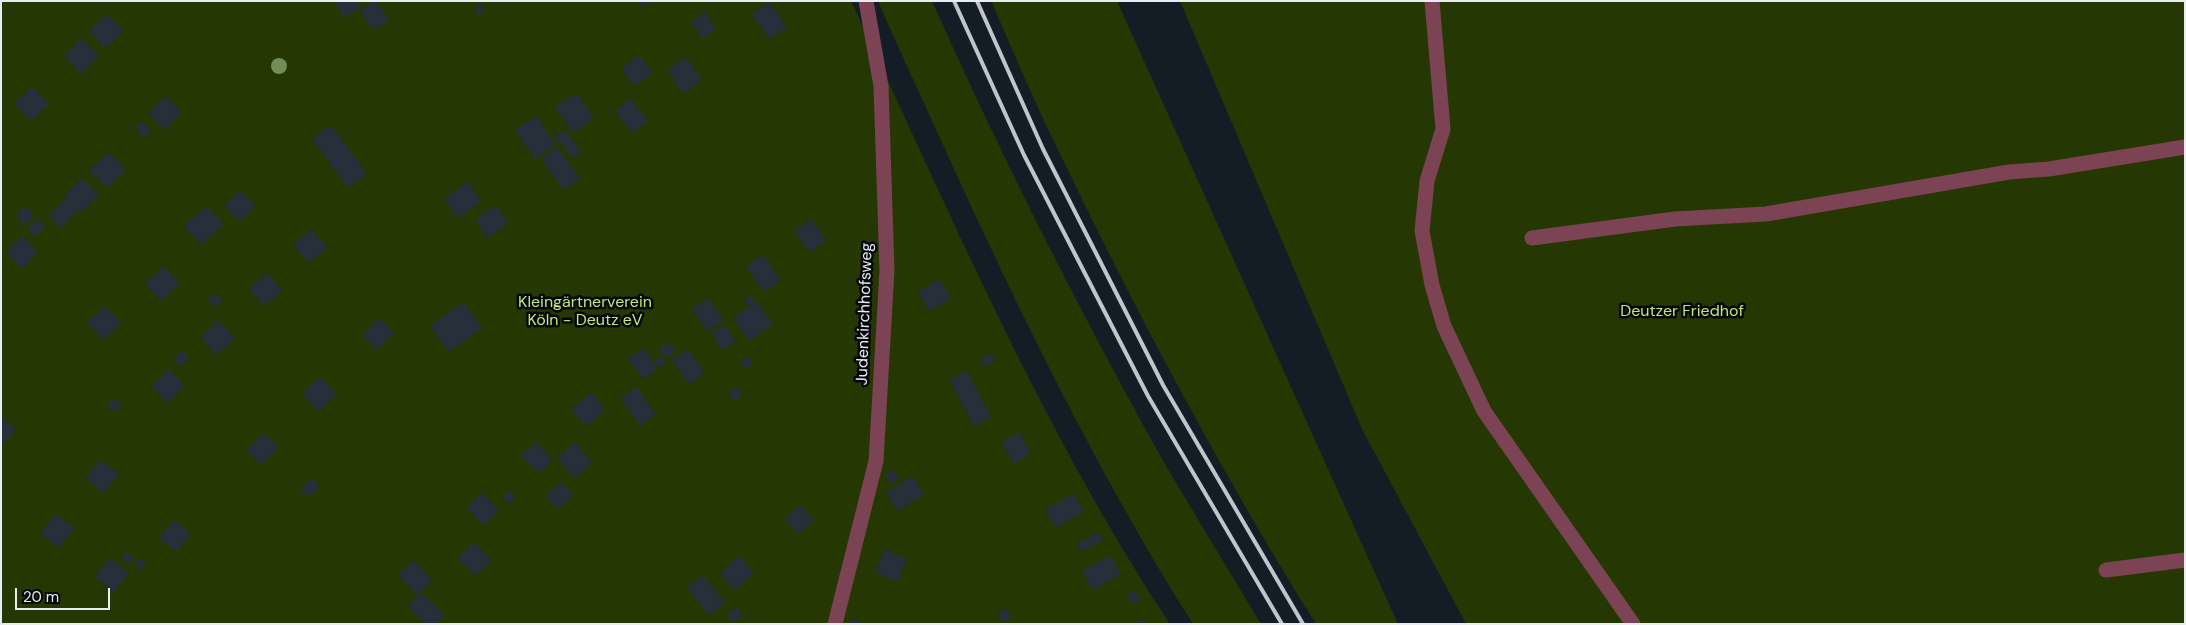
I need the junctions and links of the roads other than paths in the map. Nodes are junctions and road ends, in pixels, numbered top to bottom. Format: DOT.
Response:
graph roads {
  1 [pos="866,1"];
  2 [pos="1432,1"];
  3 [pos="2185,147"];
  4 [pos="1532,238"];
  5 [pos="2185,560"];
  6 [pos="2106,570"];
  7 [pos="835,624"];
  8 [pos="1633,624"];
  1 -- 7 [label="lane, Judenkirchhofsweg"];
  2 -- 8 [label="lane"];
  3 -- 4 [label="lane"];
  5 -- 6 [label="lane"];
}
